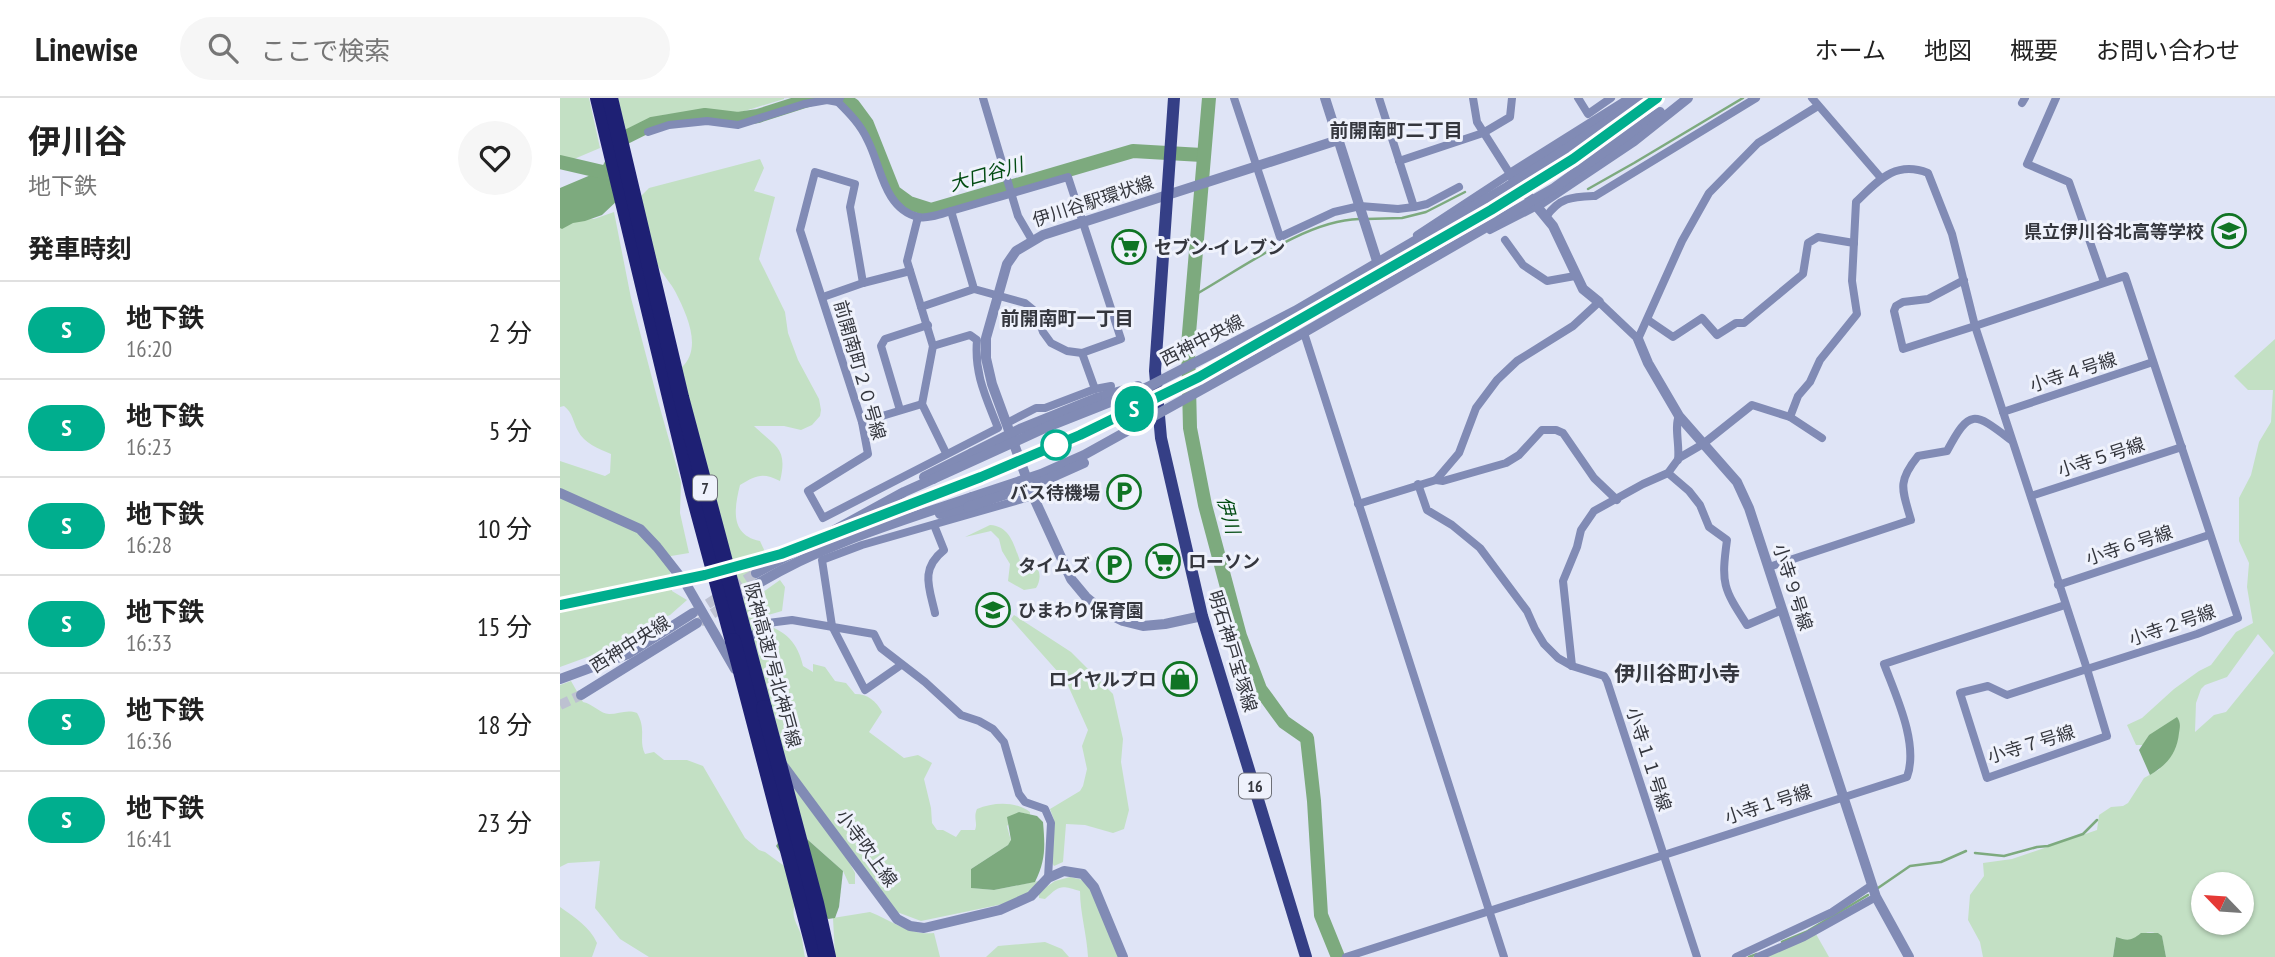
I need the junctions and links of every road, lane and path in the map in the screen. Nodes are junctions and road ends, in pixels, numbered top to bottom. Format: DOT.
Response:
graph roads {
  1 [pos="983,98"];
  2 [pos="1174,98"];
  3 [pos="1234,98"];
  4 [pos="1325,98"];
  5 [pos="1379,98"];
  6 [pos="1473,98"];
  7 [pos="1512,98"];
  8 [pos="1578,98"];
  9 [pos="1611,98"];
  10 [pos="1642,98"];
  11 [pos="1679,98"];
  12 [pos="1688,98"];
  13 [pos="1756,98"];
  14 [pos="2056,98"];
  15 [pos="839,100"];
  16 [pos="1815,102"];
  17 [pos="1629,103"];
  18 [pos="606,105"];
  19 [pos="648,132"];
  20 [pos="1483,134"];
  21 [pos="1338,140"];
  22 [pos="1399,161"];
  23 [pos="1258,167"];
  24 [pos="1510,174"];
  25 [pos="1881,178"];
  26 [pos="1459,187"];
  27 [pos="1010,189"];
  28 [pos="1172,193"];
  29 [pos="1537,206"];
  30 [pos="1414,207"];
  31 [pos="1361,208"];
  32 [pos="951,211"];
  33 [pos="918,217"];
  34 [pos="1546,217"];
  35 [pos="1083,222"];
  36 [pos="1032,240"];
  37 [pos="1506,240"];
  38 [pos="1854,243"];
  39 [pos="1377,261"];
  40 [pos="644,269"];
  41 [pos="910,271"];
  42 [pos="1575,276"];
  43 [pos="1964,280"];
  44 [pos="2104,282"];
  45 [pos="863,283"];
  46 [pos="974,289"];
  47 [pos="997,294"];
  48 [pos="823,297"];
  49 [pos="1599,302"];
  50 [pos="921,307"];
  51 [pos="1648,320"];
  52 [pos="928,325"];
  53 [pos="1975,326"];
  54 [pos="1304,336"];
  55 [pos="1638,339"];
  56 [pos="933,346"];
  57 [pos="1083,353"];
  58 [pos="2153,362"];
  59 [pos="1160,377"];
  60 [pos="1111,386"];
  61 [pos="1096,394"];
  62 [pos="922,404"];
  63 [pos="900,410"];
  64 [pos="2003,412"];
  65 [pos="1162,415"];
  66 [pos="1679,416"];
  67 [pos="1790,417"];
  68 [pos="862,422"];
  69 [pos="1007,424"];
  70 [pos="1822,438"];
  71 [pos="2013,441"];
  72 [pos="1703,444"];
  73 [pos="2182,447"];
  74 [pos="946,453"];
  75 [pos="1678,460"];
  76 [pos="1668,473"];
  77 [pos="1436,480"];
  78 [pos="1418,484"];
  79 [pos="560,493"];
  80 [pos="1033,496"];
  81 [pos="2031,496"];
  82 [pos="1617,500"];
  83 [pos="970,502"];
  84 [pos="1358,504"];
  85 [pos="934,525"];
  86 [pos="837,528"];
  87 [pos="2209,535"];
  88 [pos="1769,566"];
  89 [pos="2058,585"];
  90 [pos="2065,605"];
  91 [pos="1782,610"];
  92 [pos="935,613"];
  93 [pos="1202,616"];
  94 [pos="832,626"];
  95 [pos="752,636"];
  96 [pos="730,647"];
  97 [pos="901,665"];
  98 [pos="1572,666"];
  99 [pos="2087,670"];
  100 [pos="560,678"];
  101 [pos="581,695"];
  102 [pos="1843,797"];
  103 [pos="1663,854"];
  104 [pos="1048,878"];
  105 [pos="1872,885"];
  106 [pos="1876,897"];
  107 [pos="1489,911"];
  108 [pos="1756,954"];
  109 [pos="816,957"];
  110 [pos="828,957"];
  111 [pos="1123,957"];
  112 [pos="1306,957"];
  113 [pos="1346,957"];
  114 [pos="1504,957"];
  115 [pos="1696,957"];
  116 [pos="1736,957"];
  117 [pos="1909,957"];
  1 -- 27 [label="street"];
  2 -- 28 [label="main road, 明石神戸宝塚線 / 16"];
  3 -- 23 [label="street"];
  4 -- 21 [label="street"];
  5 -- 22 [label="street"];
  6 -- 20 [label="street"];
  7 -- 20 [label="street"];
  8 -- 9 [label="street"];
  10 -- 17 [label="street, 西神中央線"];
  11 -- 83 [label="street, bridge"];
  12 -- 29 [label="street"];
  13 -- 34 [label="street"];
  14 -- 44 [label="street"];
  15 -- 19 [label="street"];
  15 -- 33 [label="street"];
  16 -- 25 [label="street"];
  16 -- 51 [label="street"];
  17 -- 24 [label="street"];
  17 -- 86 [label="street, 西神中央線, bridge"];
  18 -- 40 [label="highway, 阪神高速7号北神戸線 / 7"];
  20 -- 22 [label="street"];
  20 -- 24 [label="street"];
  21 -- 23 [label="street, 伊川谷駅環状線"];
  21 -- 31 [label="street"];
  22 -- 30 [label="street"];
  23 -- 28 [label="street, 伊川谷駅環状線"];
  23 -- 31 [label="street"];
  24 -- 29 [label="street, 小寺９号線"];
  24 -- 39 [label="street, 西神中央線"];
  25 -- 38 [label="street"];
  25 -- 43 [label="street"];
  26 -- 30 [label="street"];
  27 -- 32 [label="street"];
  27 -- 35 [label="street"];
  27 -- 36 [label="street"];
  28 -- 35 [label="street, 伊川谷駅環状線"];
  28 -- 59 [label="main road, 明石神戸宝塚線 / 16"];
  29 -- 34 [label="street, 小寺９号線"];
  29 -- 54 [label="street"];
  30 -- 31 [label="street"];
  31 -- 39 [label="street"];
  32 -- 33 [label="street"];
  32 -- 46 [label="street"];
  33 -- 41 [label="street"];
  34 -- 42 [label="street, 小寺９号線"];
  35 -- 36 [label="street, 伊川谷駅環状線"];
  35 -- 57 [label="street"];
  36 -- 47 [label="street, 伊川谷駅環状線"];
  37 -- 42 [label="street"];
  38 -- 51 [label="street"];
  38 -- 67 [label="street"];
  39 -- 59 [label="street, 西神中央線, bridge"];
  40 -- 96 [label="highway, 阪神高速7号北神戸線 / 7"];
  40 -- 110 [label="highway, 阪神高速7号北神戸線 / 7, bridge"];
  41 -- 45 [label="street"];
  41 -- 50 [label="street"];
  42 -- 49 [label="street, 小寺９号線"];
  43 -- 53 [label="street"];
  43 -- 53 [label="street"];
  44 -- 53 [label="street"];
  44 -- 58 [label="street, 小寺２号線"];
  45 -- 48 [label="street"];
  45 -- 48 [label="street, 前開南町２０号線"];
  46 -- 47 [label="street"];
  46 -- 50 [label="street"];
  47 -- 57 [label="street"];
  47 -- 69 [label="street, 伊川谷駅環状線"];
  48 -- 68 [label="street, 前開南町２０号線"];
  49 -- 55 [label="street, 小寺９号線"];
  49 -- 77 [label="street"];
  50 -- 52 [label="street"];
  51 -- 55 [label="street"];
  52 -- 56 [label="street"];
  52 -- 63 [label="street"];
  53 -- 64 [label="street"];
  54 -- 65 [label="street, bridge"];
  54 -- 84 [label="street"];
  55 -- 66 [label="street, 小寺９号線"];
  56 -- 62 [label="street"];
  56 -- 74 [label="street, 前開南町２０号線"];
  57 -- 61 [label="street"];
  58 -- 64 [label="street, 小寺４号線"];
  58 -- 73 [label="street, 小寺２号線"];
  59 -- 61 [label="street"];
  59 -- 65 [label="main road, 明石神戸宝塚線 / 16"];
  60 -- 61 [label="street"];
  61 -- 69 [label="street"];
  61 -- 86 [label="street, bridge"];
  62 -- 63 [label="street"];
  62 -- 74 [label="street"];
  63 -- 68 [label="street"];
  64 -- 71 [label="street"];
  65 -- 83 [label="street, bridge"];
  65 -- 93 [label="main road, 明石神戸宝塚線 / 16"];
  66 -- 72 [label="street, 小寺９号線"];
  66 -- 75 [label="street"];
  67 -- 70 [label="street"];
  67 -- 72 [label="street"];
  68 -- 74 [label="street, 前開南町２０号線"];
  69 -- 80 [label="street, 伊川谷駅環状線"];
  71 -- 81 [label="street"];
  71 -- 88 [label="street"];
  72 -- 75 [label="street"];
  72 -- 88 [label="street, 小寺９号線"];
  73 -- 81 [label="street, 小寺５号線"];
  73 -- 87 [label="street, 小寺２号線"];
  75 -- 76 [label="street"];
  76 -- 82 [label="street"];
  76 -- 91 [label="street"];
  77 -- 78 [label="street"];
  77 -- 82 [label="street"];
  78 -- 84 [label="street"];
  78 -- 98 [label="street, 小寺１１号線"];
  79 -- 96 [label="street, 小寺吹上線"];
  80 -- 85 [label="street"];
  80 -- 93 [label="street, 伊川谷駅環状線"];
  81 -- 89 [label="street"];
  82 -- 98 [label="street"];
  83 -- 86 [label="street, 西神中央線"];
  84 -- 107 [label="street"];
  85 -- 92 [label="street"];
  85 -- 94 [label="street"];
  87 -- 89 [label="street, 小寺６号線"];
  87 -- 99 [label="street, 小寺２号線"];
  88 -- 91 [label="street, 小寺９号線"];
  89 -- 90 [label="street"];
  90 -- 99 [label="street"];
  90 -- 102 [label="street, 小寺１号線"];
  91 -- 102 [label="street, 小寺９号線"];
  93 -- 112 [label="main road, 明石神戸宝塚線 / 16"];
  94 -- 95 [label="street"];
  94 -- 97 [label="street"];
  94 -- 97 [label="street"];
  96 -- 104 [label="street, 小寺吹上線"];
  96 -- 109 [label="highway, 阪神高速7号北神戸線 / 7, bridge"];
  97 -- 104 [label="street"];
  98 -- 103 [label="street, 小寺１１号線"];
  99 -- 99 [label="street, 小寺７号線"];
  100 -- 101 [label="street, 西神中央線"];
  102 -- 103 [label="street, 小寺１号線"];
  102 -- 105 [label="street, 小寺９号線"];
  103 -- 107 [label="street, 小寺１号線"];
  103 -- 115 [label="street, 小寺１１号線"];
  104 -- 111 [label="street"];
  105 -- 106 [label="street, 小寺９号線"];
  105 -- 108 [label="street"];
  106 -- 108 [label="street"];
  106 -- 117 [label="street, 小寺９号線"];
  107 -- 113 [label="street, 小寺１号線"];
  107 -- 114 [label="street"];
  108 -- 116 [label="street"];
}
